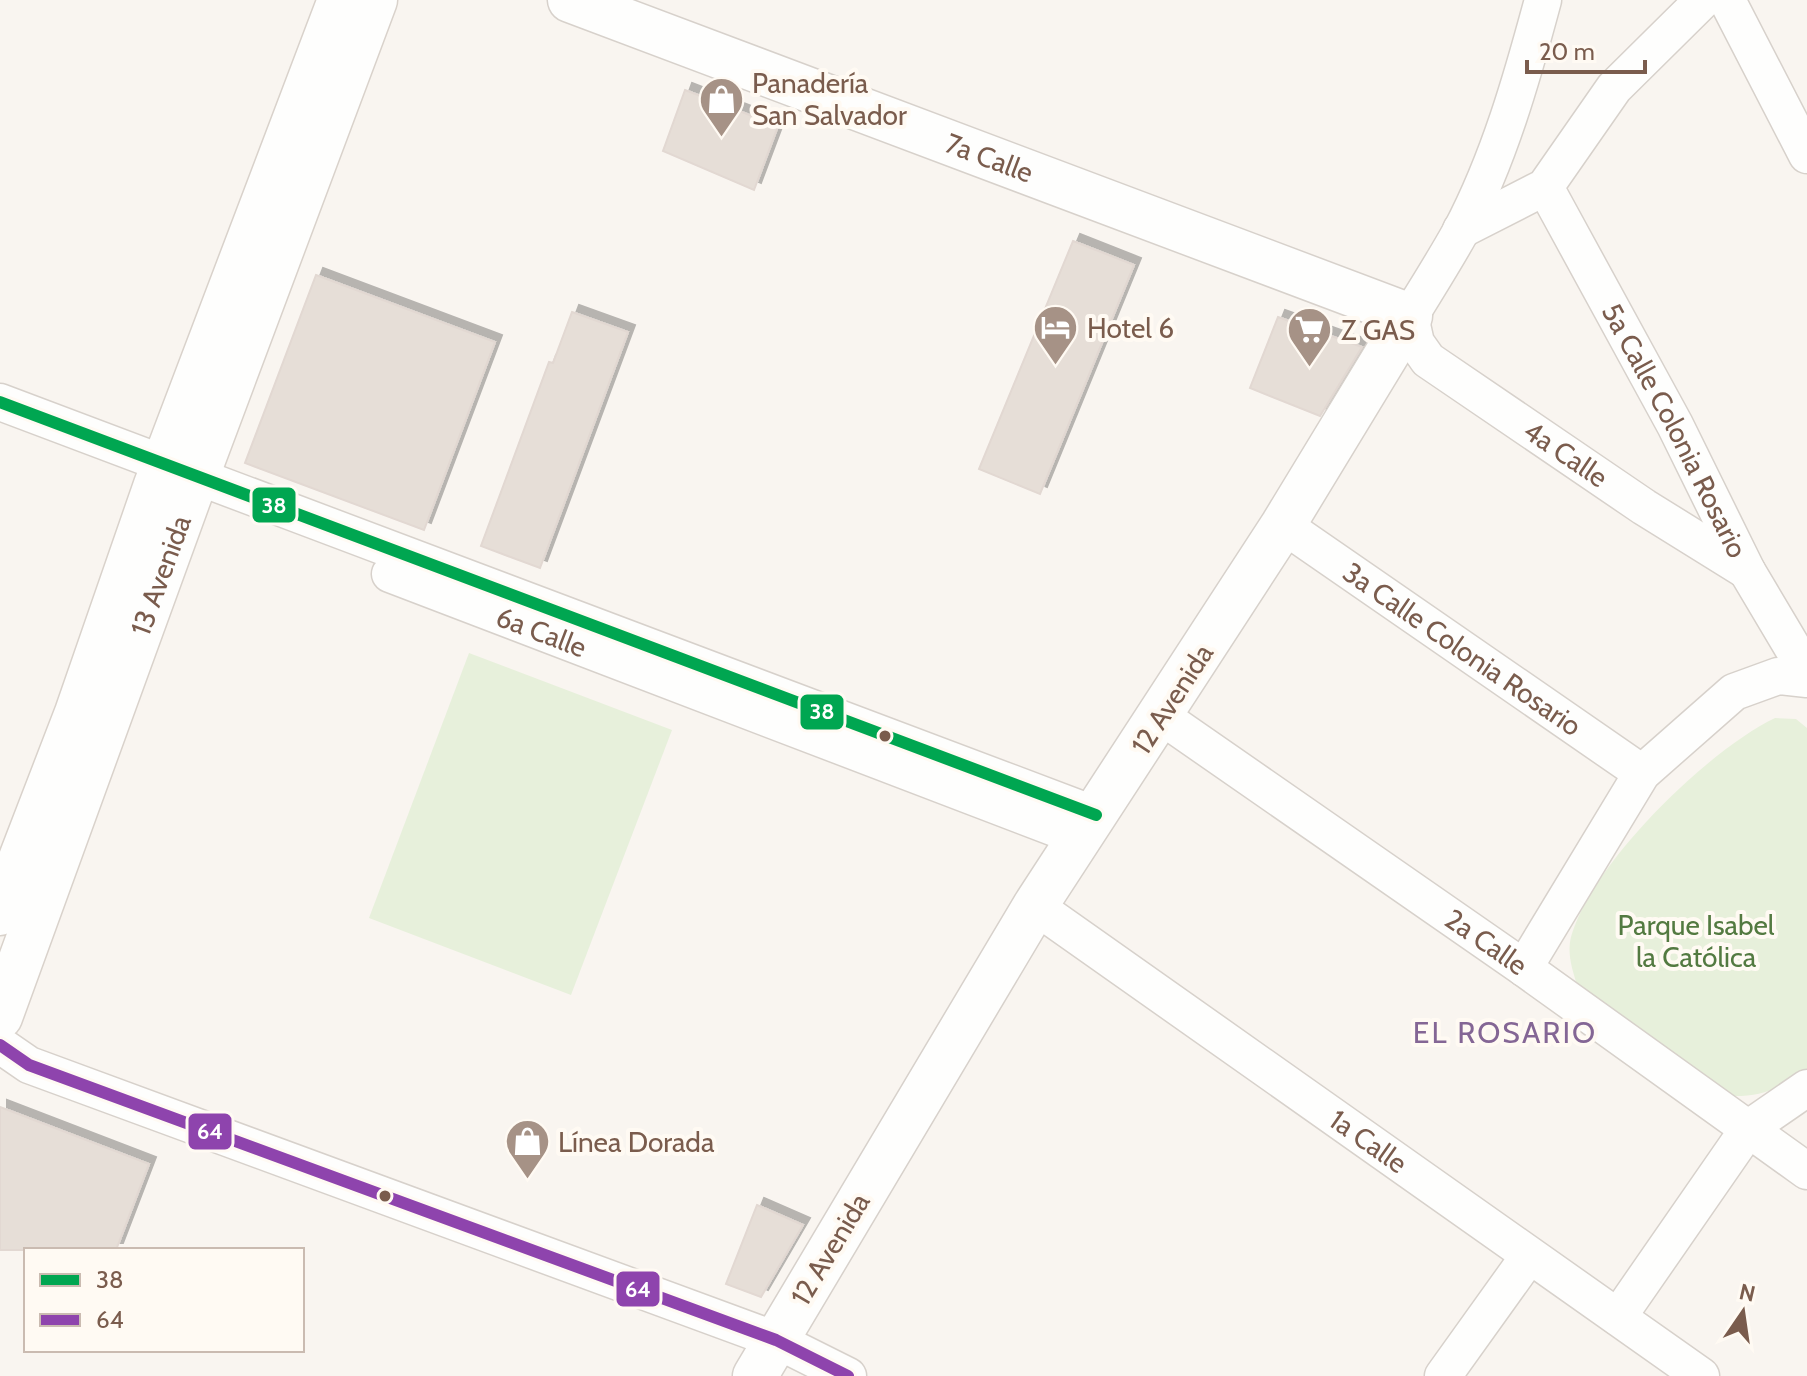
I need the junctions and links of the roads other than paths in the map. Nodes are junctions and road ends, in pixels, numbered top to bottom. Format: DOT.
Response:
graph roads {
  1 [pos="340,0"];
  2 [pos="375,0"];
  3 [pos="570,0"];
  4 [pos="1543,0"];
  5 [pos="1703,0"];
  6 [pos="1727,0"];
  7 [pos="1807,155"];
  8 [pos="1545,187"];
  9 [pos="1461,230"];
  10 [pos="1410,316"];
  11 [pos="0,402"];
  12 [pos="0,425"];
  13 [pos="177,480"];
  14 [pos="1283,525"];
  15 [pos="1747,571"];
  16 [pos="1807,672"];
  17 [pos="1807,679"];
  18 [pos="1161,716"];
  19 [pos="1642,773"];
  20 [pos="1088,826"];
  21 [pos="1035,906"];
  22 [pos="0,913"];
  23 [pos="1524,968"];
  24 [pos="0,1017"];
  25 [pos="10,1059"];
  26 [pos="1807,1088"];
  27 [pos="1749,1128"];
  28 [pos="1807,1171"];
  29 [pos="1529,1256"];
  30 [pos="1618,1317"];
  31 [pos="766,1358"];
  32 [pos="848,1376"];
  33 [pos="1443,1376"];
  34 [pos="1701,1376"];
  1 -- 13 [label="street, 13 Avenida"];
  2 -- 13 [label="street, 13 Avenida"];
  3 -- 10 [label="street, 7a Calle"];
  4 -- 9 [label="street, 12 Avenida"];
  5 -- 8 [label="street"];
  6 -- 7 [label="street"];
  8 -- 9 [label="street"];
  8 -- 15 [label="street, 5a Calle Colonia Rosario"];
  9 -- 10 [label="street, 12 Avenida"];
  10 -- 14 [label="street, 12 Avenida"];
  10 -- 15 [label="street, 4a Calle"];
  11 -- 13 [label="street, 6a Calle"];
  12 -- 13 [label="street, 6a Calle"];
  13 -- 20 [label="street, 6a Calle"];
  13 -- 22 [label="street, 13 Avenida"];
  13 -- 24 [label="street, 13 Avenida"];
  14 -- 18 [label="street, 12 Avenida"];
  14 -- 19 [label="street, 3a Calle Colonia Rosario"];
  15 -- 16 [label="street, 5a Calle Colonia Rosario"];
  17 -- 19 [label="street"];
  18 -- 20 [label="street, 12 Avenida"];
  18 -- 23 [label="street, 2a Calle"];
  19 -- 23 [label="street"];
  20 -- 21 [label="street, 12 Avenida"];
  21 -- 29 [label="street, 1a Calle"];
  21 -- 31 [label="street, 12 Avenida"];
  23 -- 27 [label="street, 2a Calle"];
  25 -- 31 [label="street"];
  26 -- 27 [label="street"];
  27 -- 28 [label="street, 2a Calle"];
  27 -- 30 [label="street"];
  29 -- 30 [label="street, 1a Calle"];
  29 -- 33 [label="street"];
  30 -- 34 [label="street, 1a Calle"];
  31 -- 32 [label="street"];
}
